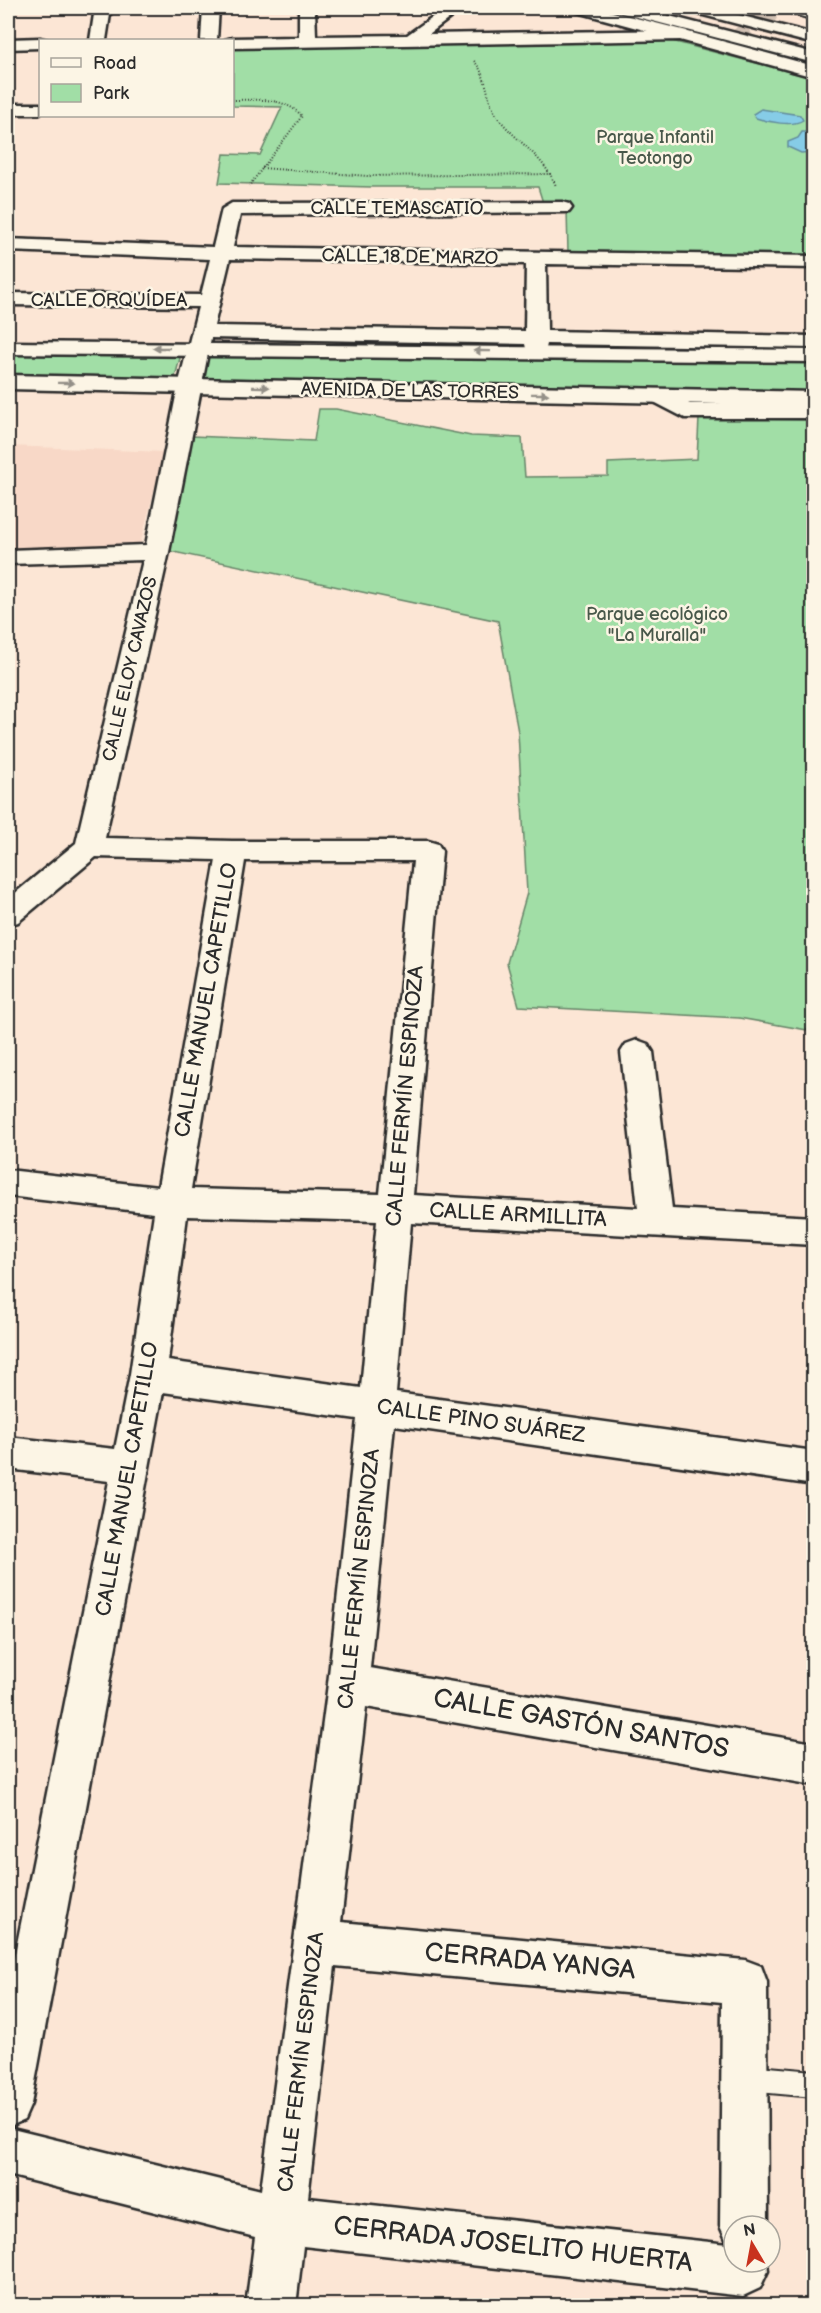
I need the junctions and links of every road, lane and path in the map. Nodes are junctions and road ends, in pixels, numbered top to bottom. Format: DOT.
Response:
graph roads {
  1 [pos="103,8"];
  2 [pos="211,8"];
  3 [pos="307,8"];
  4 [pos="455,8"];
  5 [pos="580,8"];
  6 [pos="620,8"];
  7 [pos="694,8"];
  8 [pos="759,8"];
  9 [pos="777,8"];
  10 [pos="795,8"];
  11 [pos="813,9"];
  12 [pos="813,17"];
  13 [pos="813,23"];
  14 [pos="681,34"];
  15 [pos="450,38"];
  16 [pos="98,39"];
  17 [pos="209,39"];
  18 [pos="412,39"];
  19 [pos="813,39"];
  20 [pos="308,41"];
  21 [pos="39,43"];
  22 [pos="234,43"];
  23 [pos="8,44"];
  24 [pos="813,58"];
  25 [pos="813,72"];
  26 [pos="234,100"];
  27 [pos="39,109"];
  28 [pos="8,110"];
  29 [pos="262,168"];
  30 [pos="562,208"];
  31 [pos="232,209"];
  32 [pos="8,245"];
  33 [pos="221,253"];
  34 [pos="536,259"];
  35 [pos="813,262"];
  36 [pos="8,299"];
  37 [pos="211,301"];
  38 [pos="200,340"];
  39 [pos="813,342"];
  40 [pos="536,344"];
  41 [pos="8,348"];
  42 [pos="813,356"];
  43 [pos="8,382"];
  44 [pos="189,386"];
  45 [pos="662,397"];
  46 [pos="813,399"];
  47 [pos="813,411"];
  48 [pos="157,552"];
  49 [pos="8,557"];
  50 [pos="89,847"];
  51 [pos="232,851"];
  52 [pos="8,915"];
  53 [pos="637,1052"];
  54 [pos="8,1183"];
  55 [pos="172,1202"];
  56 [pos="394,1208"];
  57 [pos="657,1222"];
  58 [pos="813,1231"];
  59 [pos="148,1374"];
  60 [pos="377,1407"];
  61 [pos="8,1453"];
  62 [pos="130,1467"];
  63 [pos="813,1468"];
  64 [pos="348,1684"];
  65 [pos="813,1764"];
  66 [pos="316,1942"];
  67 [pos="746,2078"];
  68 [pos="813,2084"];
  69 [pos="8,2104"];
  70 [pos="8,2152"];
  71 [pos="744,2214"];
  72 [pos="282,2219"];
  73 [pos="722,2251"];
  74 [pos="271,2306"];
  1 -- 16 [label="main road"];
  2 -- 17 [label="main road"];
  3 -- 20 [label="main road"];
  4 -- 18 [label="main road"];
  5 -- 14 [label="main road"];
  6 -- 24 [label="main road"];
  7 -- 19 [label="main road"];
  8 -- 13 [label="main road"];
  9 -- 12 [label="lane"];
  10 -- 11 [label="lane"];
  14 -- 15 [label="main road"];
  14 -- 25 [label="main road"];
  15 -- 18 [label="main road"];
  15 -- 29 [label="path"];
  18 -- 20 [label="main road"];
  20 -- 22 [label="main road"];
  21 -- 23 [label="main road"];
  26 -- 29 [label="path"];
  27 -- 28 [label="main road"];
  29 -- 31 [label="path"];
  30 -- 31 [label="main road, CALLE TEMASCATIO"];
  31 -- 33 [label="main road, CALLE ELOY CAVAZOS"];
  32 -- 33 [label="main road, CALLE 18 DE MARZO"];
  33 -- 34 [label="main road, CALLE 18 DE MARZO"];
  33 -- 37 [label="main road, CALLE ELOY CAVAZOS"];
  34 -- 35 [label="main road, CALLE 18 DE MARZO"];
  34 -- 40 [label="main road"];
  36 -- 37 [label="main road, CALLE ORQUÍDEA"];
  37 -- 38 [label="main road, CALLE ELOY CAVAZOS"];
  38 -- 40 [label="main road, AVENIDA DE LAS TORRES"];
  38 -- 41 [label="main road, AVENIDA DE LAS TORRES, one-way"];
  38 -- 44 [label="main road, CALLE ELOY CAVAZOS"];
  39 -- 40 [label="main road"];
  40 -- 42 [label="main road, AVENIDA DE LAS TORRES"];
  43 -- 44 [label="main road, AVENIDA DE LAS TORRES, one-way"];
  44 -- 45 [label="main road, AVENIDA DE LAS TORRES, one-way"];
  44 -- 48 [label="main road, CALLE ELOY CAVAZOS"];
  45 -- 46 [label="main road, AVENIDA DE LAS TORRES"];
  45 -- 47 [label="main road"];
  48 -- 49 [label="main road"];
  48 -- 50 [label="main road, CALLE ELOY CAVAZOS"];
  50 -- 51 [label="main road"];
  50 -- 52 [label="main road"];
  51 -- 55 [label="main road, CALLE MANUEL CAPETILLO"];
  51 -- 56 [label="main road, CALLE FERMÍN ESPINOZA"];
  53 -- 57 [label="main road"];
  54 -- 55 [label="main road, CALLE ARMILLITA"];
  55 -- 56 [label="main road, CALLE ARMILLITA"];
  55 -- 59 [label="main road, CALLE MANUEL CAPETILLO"];
  56 -- 57 [label="main road, CALLE ARMILLITA"];
  56 -- 60 [label="main road, CALLE FERMÍN ESPINOZA"];
  57 -- 58 [label="main road, CALLE ARMILLITA"];
  59 -- 60 [label="main road, CALLE PINO SUÁREZ"];
  59 -- 62 [label="main road, CALLE MANUEL CAPETILLO"];
  60 -- 63 [label="main road, CALLE PINO SUÁREZ"];
  60 -- 64 [label="main road, CALLE FERMÍN ESPINOZA"];
  61 -- 62 [label="main road"];
  62 -- 69 [label="main road, CALLE MANUEL CAPETILLO"];
  64 -- 65 [label="main road, CALLE GASTÓN SANTOS"];
  64 -- 66 [label="main road, CALLE FERMÍN ESPINOZA"];
  66 -- 67 [label="main road, CERRADA YANGA"];
  66 -- 72 [label="main road, CALLE FERMÍN ESPINOZA"];
  67 -- 68 [label="lane"];
  67 -- 71 [label="main road"];
  70 -- 72 [label="main road, CERRADA JOSELITO HUERTA"];
  72 -- 73 [label="main road, CERRADA JOSELITO HUERTA"];
  72 -- 74 [label="main road, CALLE FERMÍN ESPINOZA"];
}
